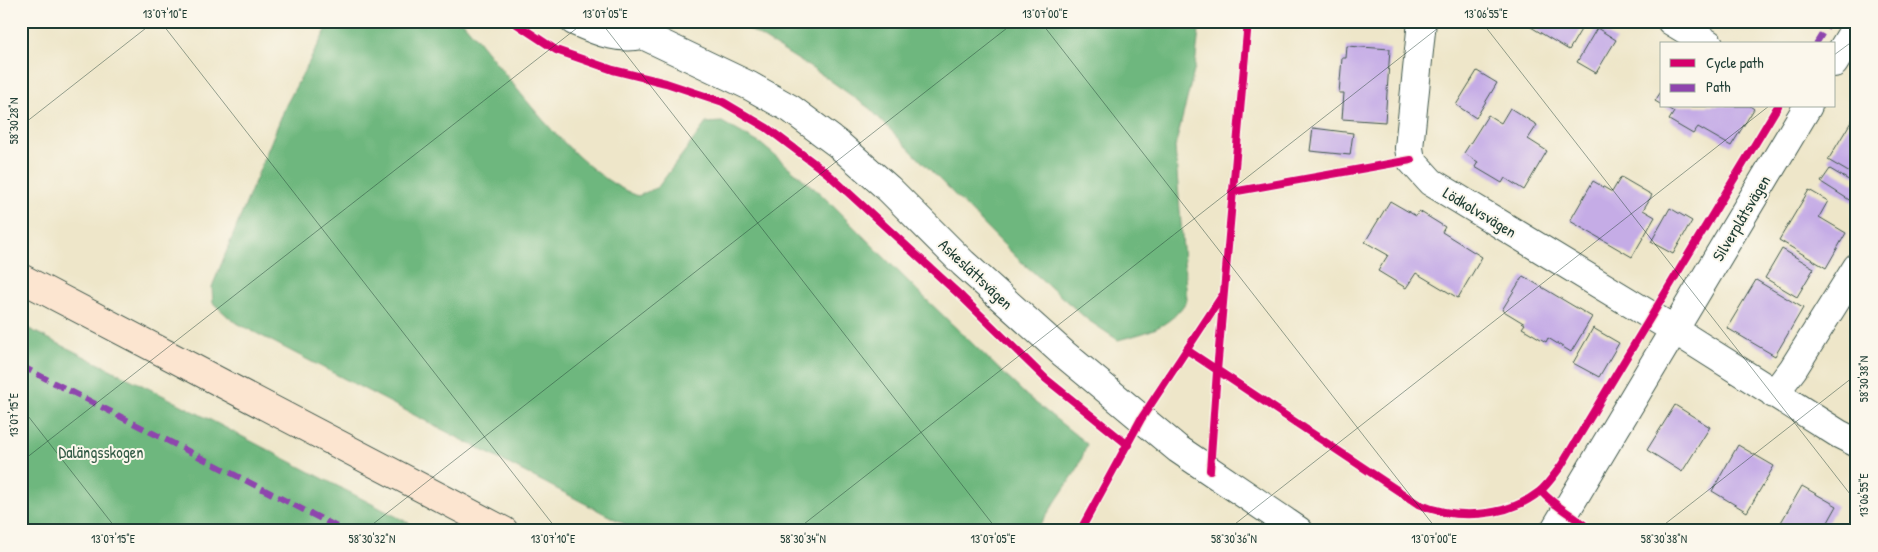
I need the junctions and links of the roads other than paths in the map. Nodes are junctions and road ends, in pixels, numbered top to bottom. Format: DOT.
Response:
graph roads {
  1 [pos="574,21"];
  2 [pos="1422,21"];
  3 [pos="1671,21"];
  4 [pos="1857,25"];
  5 [pos="648,28"];
  6 [pos="1706,42"];
  7 [pos="1836,60"];
  8 [pos="1807,108"];
  9 [pos="1857,267"];
  10 [pos="21,278"];
  11 [pos="1673,329"];
  12 [pos="1774,394"];
  13 [pos="1857,443"];
  14 [pos="504,531"];
  15 [pos="1299,531"];
  16 [pos="1554,531"];
  1 -- 5 [label="street"];
  2 -- 11 [label="street, Lödkolvsvägen"];
  3 -- 6 [label="street"];
  4 -- 7 [label="street"];
  5 -- 15 [label="street, Askeslättsvägen"];
  8 -- 11 [label="street, Silverplåtsvägen"];
  9 -- 12 [label="street"];
  10 -- 14 [label="main road"];
  11 -- 12 [label="street"];
  11 -- 16 [label="street, Silverplåtsvägen"];
  12 -- 13 [label="street"];
}
